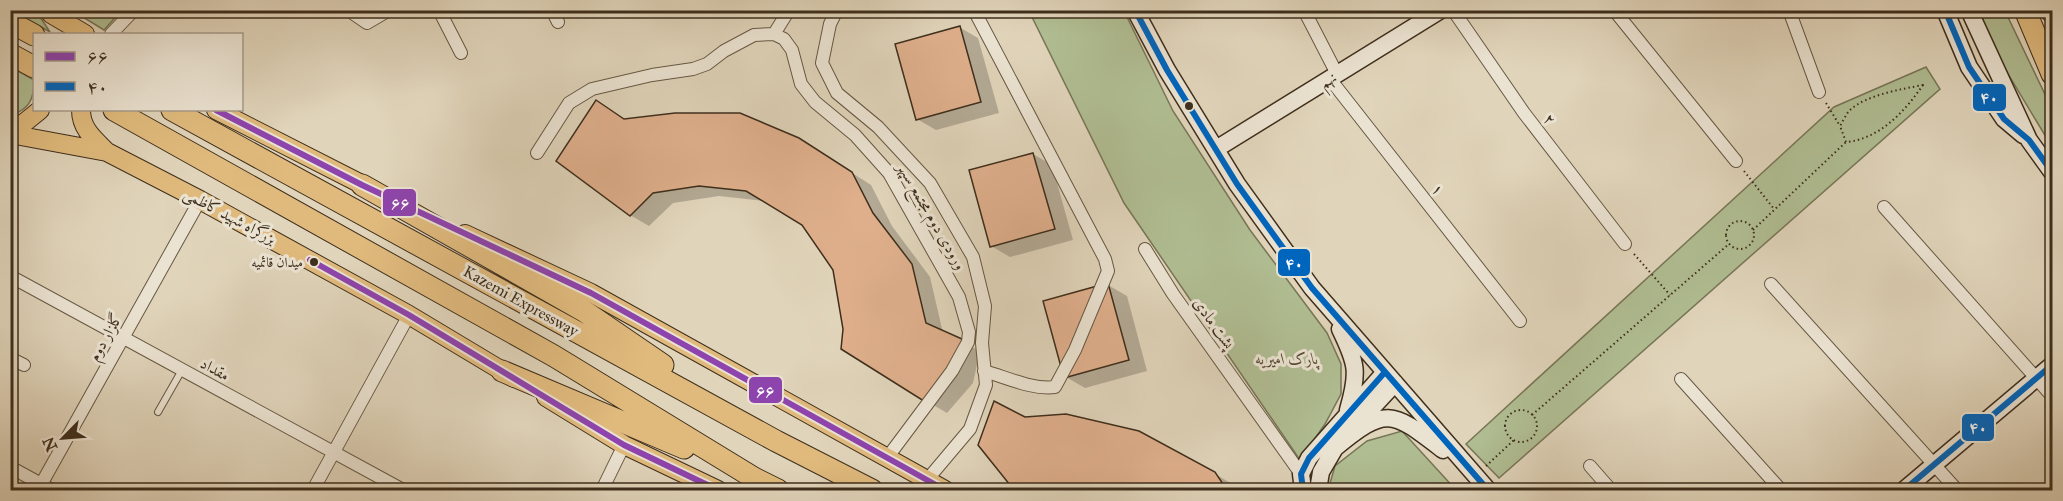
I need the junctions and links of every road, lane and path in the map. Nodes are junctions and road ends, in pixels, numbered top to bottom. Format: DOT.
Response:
graph roads {
  1 [pos="134,10"];
  2 [pos="348,10"];
  3 [pos="389,10"];
  4 [pos="439,10"];
  5 [pos="552,10"];
  6 [pos="789,10"];
  7 [pos="837,10"];
  8 [pos="974,10"];
  9 [pos="1135,10"];
  10 [pos="1304,10"];
  11 [pos="1441,10"];
  12 [pos="1453,10"];
  13 [pos="1614,10"];
  14 [pos="1789,10"];
  15 [pos="1946,10"];
  16 [pos="1969,10"];
  17 [pos="2025,10"];
  18 [pos="50,12"];
  19 [pos="10,22"];
  20 [pos="558,22"];
  21 [pos="59,33"];
  22 [pos="83,33"];
  23 [pos="112,33"];
  24 [pos="33,34"];
  25 [pos="774,34"];
  26 [pos="462,53"];
  27 [pos="10,54"];
  28 [pos="33,66"];
  29 [pos="2052,74"];
  30 [pos="1334,76"];
  31 [pos="1819,92"];
  32 [pos="39,111"];
  33 [pos="81,111"];
  34 [pos="116,111"];
  35 [pos="174,111"];
  36 [pos="218,111"];
  37 [pos="1840,126"];
  38 [pos="10,128"];
  39 [pos="10,134"];
  40 [pos="2029,140"];
  41 [pos="1846,142"];
  42 [pos="1216,149"];
  43 [pos="107,152"];
  44 [pos="537,153"];
  45 [pos="1736,161"];
  46 [pos="2052,172"];
  47 [pos="362,185"];
  48 [pos="200,200"];
  49 [pos="1884,207"];
  50 [pos="1774,209"];
  51 [pos="1753,230"];
  52 [pos="1625,244"];
  53 [pos="1729,244"];
  54 [pos="1145,249"];
  55 [pos="10,276"];
  56 [pos="1771,284"];
  57 [pos="1312,288"];
  58 [pos="1670,295"];
  59 [pos="409,315"];
  60 [pos="1520,321"];
  61 [pos="124,337"];
  62 [pos="10,358"];
  63 [pos="24,365"];
  64 [pos="2052,365"];
  65 [pos="183,370"];
  66 [pos="984,370"];
  67 [pos="502,371"];
  68 [pos="1390,377"];
  69 [pos="1681,379"];
  70 [pos="2037,379"];
  71 [pos="2052,396"];
  72 [pos="158,412"];
  73 [pos="1346,415"];
  74 [pos="1532,415"];
  75 [pos="1514,440"];
  76 [pos="776,441"];
  77 [pos="624,445"];
  78 [pos="1335,448"];
  79 [pos="334,453"];
  80 [pos="887,458"];
  81 [pos="1935,465"];
  82 [pos="1590,466"];
  83 [pos="10,467"];
  84 [pos="1472,473"];
  85 [pos="754,478"];
  86 [pos="927,480"];
  87 [pos="1302,482"];
  88 [pos="1318,486"];
  89 [pos="44,488"];
  90 [pos="313,490"];
  91 [pos="404,490"];
  92 [pos="602,490"];
  93 [pos="718,490"];
  94 [pos="778,490"];
  95 [pos="872,490"];
  96 [pos="945,490"];
  97 [pos="1488,490"];
  98 [pos="1611,490"];
  99 [pos="1781,490"];
  100 [pos="1904,490"];
  101 [pos="1956,490"];
  1 -- 23 [label="street"];
  2 -- 3 [label="street"];
  4 -- 26 [label="street"];
  5 -- 20 [label="street"];
  6 -- 25 [label="street"];
  7 -- 66 [label="street"];
  8 -- 66 [label="street"];
  9 -- 42 [label="street"];
  10 -- 30 [label="street, ۱"];
  11 -- 30 [label="street, نهم"];
  12 -- 52 [label="street, ۲"];
  13 -- 45 [label="street"];
  14 -- 31 [label="street"];
  15 -- 40 [label="street"];
  16 -- 40 [label="street"];
  17 -- 29 [label="highway"];
  18 -- 21 [label="main road"];
  18 -- 22 [label="main road"];
  19 -- 24 [label="highway"];
  25 -- 44 [label="street"];
  25 -- 80 [label="street, ورودی دوم مجتمع سپهر"];
  27 -- 28 [label="highway"];
  30 -- 42 [label="street, نهم"];
  30 -- 60 [label="street, ۱"];
  31 -- 37 [label="path"];
  32 -- 38 [label="main road"];
  33 -- 43 [label="main road"];
  34 -- 85 [label="highway, Kazemi Expressway"];
  35 -- 76 [label="highway, Kazemi Expressway"];
  36 -- 47 [label="main road"];
  37 -- 41 [label="path"];
  37 -- 41 [label="path"];
  39 -- 43 [label="main road, بزرگراه شهید کاظمی"];
  40 -- 46 [label="street"];
  41 -- 50 [label="path"];
  42 -- 57 [label="street"];
  43 -- 48 [label="main road, بزرگراه شهید کاظمی"];
  45 -- 50 [label="path"];
  47 -- 76 [label="highway"];
  47 -- 80 [label="main road"];
  48 -- 59 [label="main road, بزرگراه شهید کاظمی"];
  48 -- 61 [label="street, گلزار دوم"];
  49 -- 70 [label="street"];
  50 -- 51 [label="path"];
  51 -- 53 [label="path"];
  51 -- 53 [label="path"];
  52 -- 58 [label="path"];
  53 -- 58 [label="path"];
  54 -- 87 [label="street, پشت مادی"];
  55 -- 61 [label="street, مقداد"];
  56 -- 81 [label="street"];
  57 -- 68 [label="street"];
  57 -- 73 [label="street"];
  58 -- 74 [label="path"];
  59 -- 67 [label="main road, بزرگراه شهید کاظمی"];
  59 -- 79 [label="street"];
  61 -- 65 [label="street, مقداد"];
  61 -- 89 [label="street, گلزار دوم"];
  62 -- 63 [label="street"];
  64 -- 70 [label="street"];
  65 -- 72 [label="lane"];
  65 -- 79 [label="street, مقداد"];
  66 -- 86 [label="street"];
  67 -- 77 [label="main road, بزرگراه شهید کاظمی"];
  67 -- 85 [label="highway"];
  68 -- 73 [label="street"];
  68 -- 78 [label="street"];
  68 -- 84 [label="street"];
  69 -- 99 [label="street"];
  70 -- 71 [label="street"];
  70 -- 81 [label="street"];
  73 -- 87 [label="street"];
  74 -- 75 [label="path"];
  74 -- 75 [label="path"];
  75 -- 84 [label="path"];
  76 -- 95 [label="highway, Kazemi Expressway"];
  77 -- 92 [label="street"];
  77 -- 93 [label="main road, بزرگراه شهید کاظمی"];
  78 -- 84 [label="street"];
  78 -- 88 [label="street"];
  79 -- 90 [label="street"];
  79 -- 91 [label="street, مقداد"];
  80 -- 86 [label="main road"];
  81 -- 100 [label="street"];
  81 -- 101 [label="street"];
  82 -- 98 [label="street"];
  83 -- 89 [label="street"];
  84 -- 97 [label="street"];
  85 -- 94 [label="highway, Kazemi Expressway"];
  86 -- 96 [label="main road"];
  87 -- 88 [label="street"];
}
